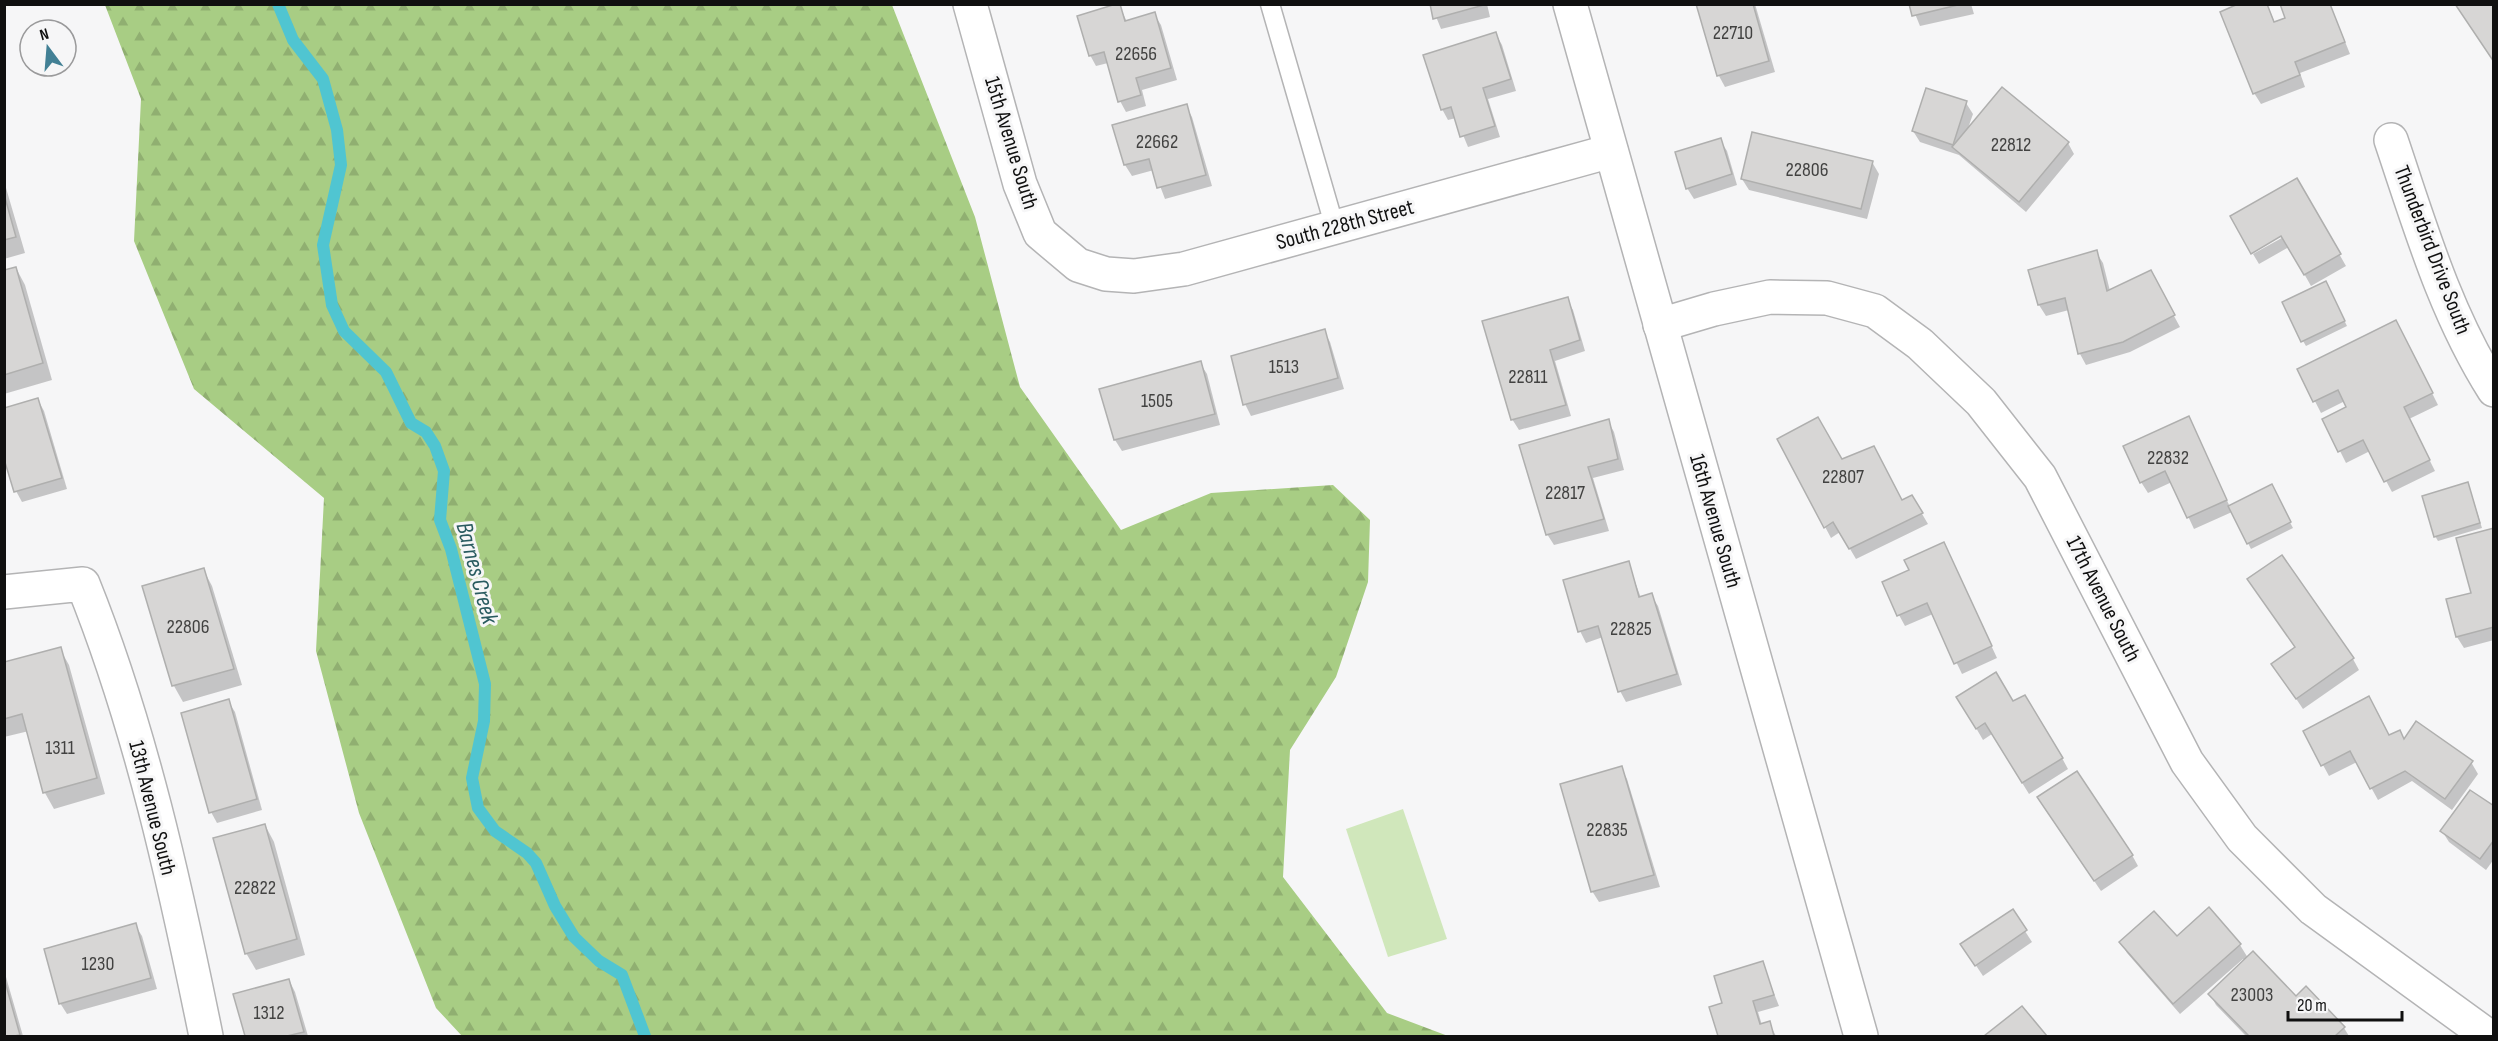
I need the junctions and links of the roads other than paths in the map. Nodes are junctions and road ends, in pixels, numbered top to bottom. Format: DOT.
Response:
graph roads {
  1 [pos="970,4"];
  2 [pos="1270,4"];
  3 [pos="1570,4"];
  4 [pos="2391,140"];
  5 [pos="1611,151"];
  6 [pos="1335,228"];
  7 [pos="1078,265"];
  8 [pos="1660,325"];
  9 [pos="2493,390"];
  10 [pos="4,592"];
  11 [pos="206,1036"];
  12 [pos="1861,1036"];
  13 [pos="2488,1036"];
  1 -- 7 [label="street, 15th Avenue South"];
  2 -- 6 [label="lane"];
  3 -- 5 [label="street, 16th Avenue South"];
  4 -- 9 [label="street, Thunderbird Drive South"];
  5 -- 6 [label="street, South 228th Street"];
  5 -- 8 [label="street, 16th Avenue South"];
  6 -- 7 [label="street, South 228th Street"];
  8 -- 12 [label="street, 16th Avenue South"];
  8 -- 13 [label="street, 17th Avenue South"];
  10 -- 11 [label="street, 13th Avenue South"];
}
